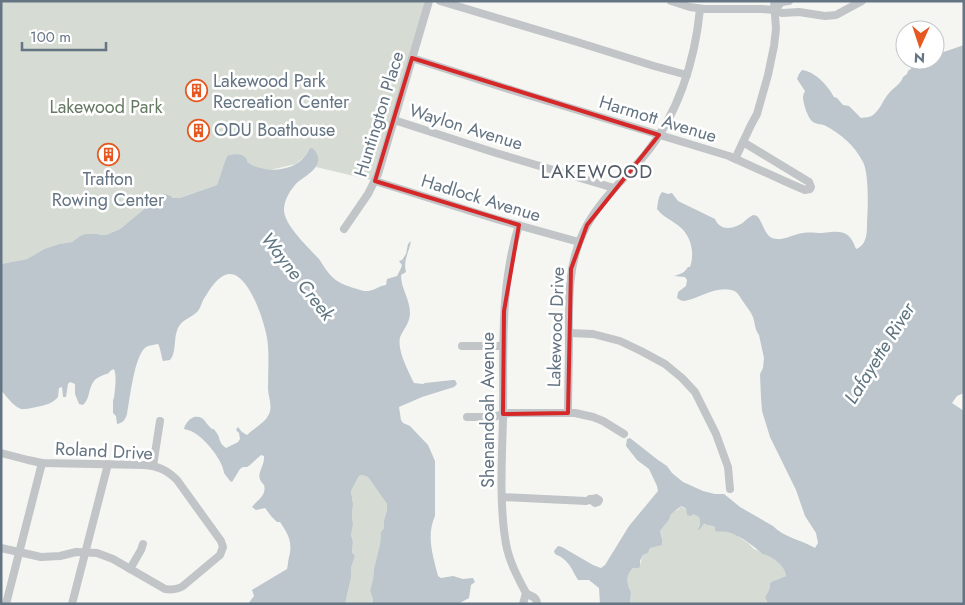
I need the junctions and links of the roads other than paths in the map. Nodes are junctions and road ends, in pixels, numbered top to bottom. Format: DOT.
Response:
graph roads {
  1 [pos="429,1"];
  2 [pos="440,1"];
  3 [pos="671,1"];
  4 [pos="789,1"];
  5 [pos="862,1"];
  6 [pos="774,5"];
  7 [pos="700,9"];
  8 [pos="412,58"];
  9 [pos="687,75"];
  10 [pos="394,120"];
  11 [pos="659,135"];
  12 [pos="743,142"];
  13 [pos="735,159"];
  14 [pos="375,181"];
  15 [pos="614,188"];
  16 [pos="518,225"];
  17 [pos="344,229"];
  18 [pos="579,242"];
  19 [pos="569,333"];
  20 [pos="462,346"];
  21 [pos="503,346"];
  22 [pos="568,413"];
  23 [pos="503,414"];
  24 [pos="467,417"];
  25 [pos="160,421"];
  26 [pos="624,434"];
  27 [pos="1,454"];
  28 [pos="42,463"];
  29 [pos="108,464"];
  30 [pos="153,466"];
  31 [pos="730,489"];
  32 [pos="502,497"];
  33 [pos="590,499"];
  34 [pos="143,544"];
  35 [pos="1,548"];
  36 [pos="85,552"];
  37 [pos="19,553"];
  38 [pos="130,569"];
  39 [pos="526,593"];
  40 [pos="6,604"];
  41 [pos="72,604"];
  42 [pos="523,604"];
  43 [pos="537,604"];
  1 -- 8 [label="street, Huntington Place"];
  2 -- 9 [label="street"];
  3 -- 7 [label="street"];
  4 -- 6 [label="street"];
  5 -- 6 [label="street"];
  6 -- 7 [label="street"];
  6 -- 12 [label="street"];
  7 -- 9 [label="street, Lakewood Drive"];
  8 -- 10 [label="street, Huntington Place"];
  8 -- 11 [label="street, Harmott Avenue"];
  9 -- 11 [label="street, Lakewood Drive"];
  10 -- 14 [label="street, Huntington Place"];
  10 -- 15 [label="street, Waylon Avenue"];
  11 -- 13 [label="street, Harmott Avenue"];
  11 -- 15 [label="street, Lakewood Drive"];
  12 -- 13 [label="street"];
  12 -- 13 [label="street, Harmott Avenue"];
  14 -- 16 [label="street, Hadlock Avenue"];
  14 -- 17 [label="street, Huntington Place"];
  15 -- 18 [label="street, Lakewood Drive"];
  16 -- 18 [label="street, Hadlock Avenue"];
  16 -- 21 [label="street, Shenandoah Avenue"];
  18 -- 19 [label="street, Lakewood Drive"];
  19 -- 22 [label="street, Lakewood Drive"];
  19 -- 31 [label="street"];
  20 -- 21 [label="street"];
  21 -- 23 [label="street, Shenandoah Avenue"];
  22 -- 23 [label="street"];
  22 -- 26 [label="street"];
  23 -- 24 [label="street"];
  23 -- 32 [label="street, Shenandoah Avenue"];
  25 -- 30 [label="street"];
  27 -- 28 [label="street, Roland Drive"];
  28 -- 29 [label="street, Roland Drive"];
  28 -- 37 [label="street"];
  29 -- 30 [label="street, Roland Drive"];
  29 -- 36 [label="street"];
  30 -- 38 [label="street, Roland Drive"];
  32 -- 33 [label="street"];
  32 -- 39 [label="street, Shenandoah Avenue"];
  34 -- 38 [label="street"];
  35 -- 37 [label="street"];
  36 -- 37 [label="street"];
  36 -- 38 [label="street"];
  36 -- 41 [label="street"];
  37 -- 40 [label="street"];
  39 -- 42 [label="street"];
  39 -- 43 [label="street, Shenandoah Avenue"];
}
